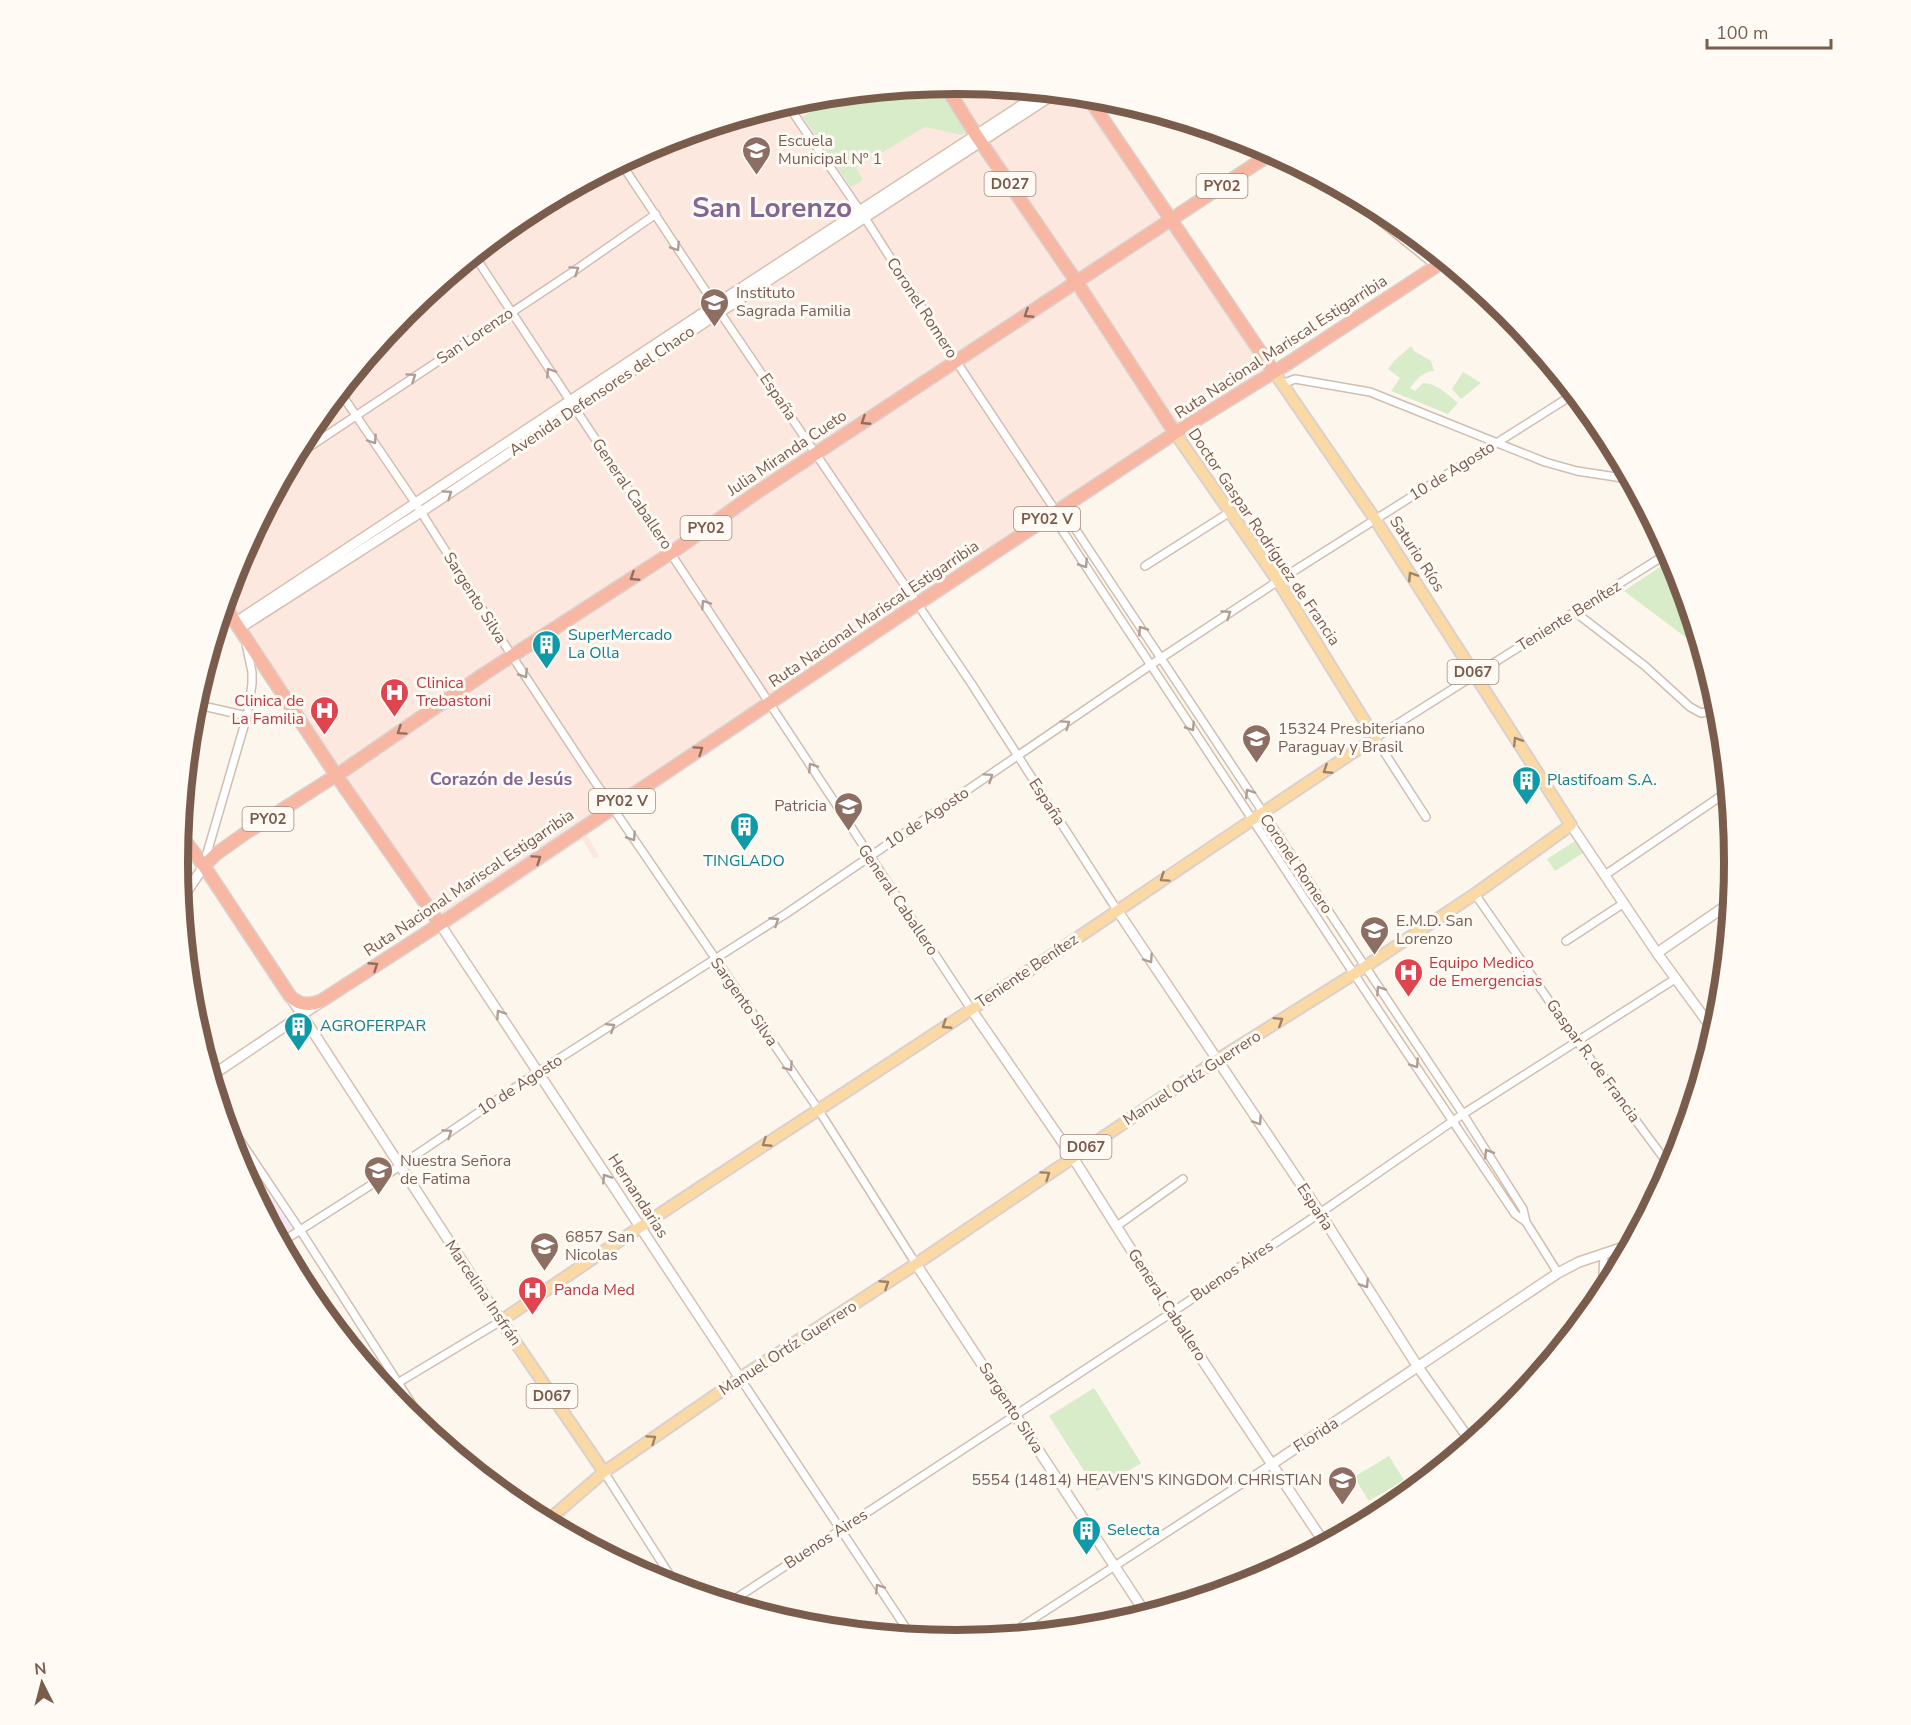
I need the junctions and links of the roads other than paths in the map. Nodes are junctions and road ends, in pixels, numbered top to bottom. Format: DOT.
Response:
graph roads {
  1 [pos="951,94"];
  2 [pos="1034,99"];
  3 [pos="1044,100"];
  4 [pos="1095,107"];
  5 [pos="793,112"];
  6 [pos="978,138"];
  7 [pos="1263,159"];
  8 [pos="626,170"];
  9 [pos="656,214"];
  10 [pos="862,215"];
  11 [pos="1172,219"];
  12 [pos="478,261"];
  13 [pos="1438,265"];
  14 [pos="1076,281"];
  15 [pos="717,308"];
  16 [pos="511,312"];
  17 [pos="956,361"];
  18 [pos="1287,364"];
  19 [pos="1274,372"];
  20 [pos="1295,379"];
  21 [pos="1282,384"];
  22 [pos="344,398"];
  23 [pos="1567,398"];
  24 [pos="572,405"];
  25 [pos="356,415"];
  26 [pos="1175,433"];
  27 [pos="1499,442"];
  28 [pos="311,446"];
  29 [pos="816,453"];
  30 [pos="1621,478"];
  31 [pos="418,508"];
  32 [pos="1230,512"];
  33 [pos="1057,513"];
  34 [pos="1375,519"];
  35 [pos="672,553"];
  36 [pos="1660,558"];
  37 [pos="1145,566"];
  38 [pos="1278,581"];
  39 [pos="917,604"];
  40 [pos="1575,612"];
  41 [pos="229,613"];
  42 [pos="240,628"];
  43 [pos="512,656"];
  44 [pos="1161,658"];
  45 [pos="1150,666"];
  46 [pos="1475,675"];
  47 [pos="770,702"];
  48 [pos="204,706"];
  49 [pos="1709,712"];
  50 [pos="247,716"];
  51 [pos="1375,738"];
  52 [pos="1018,757"];
  53 [pos="336,775"];
  54 [pos="1720,796"];
  55 [pos="612,808"];
  56 [pos="1262,813"];
  57 [pos="1426,817"];
  58 [pos="1252,819"];
  59 [pos="1571,825"];
  60 [pos="188,845"];
  61 [pos="869,857"];
  62 [pos="204,866"];
  63 [pos="1605,875"];
  64 [pos="189,889"];
  65 [pos="1475,894"];
  66 [pos="1624,903"];
  67 [pos="1722,908"];
  68 [pos="1117,910"];
  69 [pos="440,924"];
  70 [pos="1566,941"];
  71 [pos="1657,953"];
  72 [pos="715,960"];
  73 [pos="1364,966"];
  74 [pos="1354,974"];
  75 [pos="1675,979"];
  76 [pos="290,996"];
  77 [pos="326,999"];
  78 [pos="971,1009"];
  79 [pos="302,1015"];
  80 [pos="1707,1022"];
  81 [pos="1577,1041"];
  82 [pos="1217,1060"];
  83 [pos="217,1072"];
  84 [pos="538,1072"];
  85 [pos="818,1110"];
  86 [pos="1463,1114"];
  87 [pos="1454,1122"];
  88 [pos="241,1143"];
  89 [pos="1072,1156"];
  90 [pos="1664,1158"];
  91 [pos="399,1166"];
  92 [pos="1501,1173"];
  93 [pos="1183,1179"];
  94 [pos="1492,1179"];
  95 [pos="1320,1213"];
  96 [pos="1526,1222"];
  97 [pos="1117,1226"];
  98 [pos="638,1227"];
  99 [pos="300,1230"];
  100 [pos="286,1239"];
  101 [pos="1620,1248"];
  102 [pos="1604,1253"];
  103 [pos="916,1264"];
  104 [pos="1558,1273"];
  105 [pos="1603,1275"];
  106 [pos="1171,1312"];
  107 [pos="501,1321"];
  108 [pos="1418,1367"];
  109 [pos="740,1378"];
  110 [pos="398,1382"];
  111 [pos="393,1385"];
  112 [pos="415,1409"];
  113 [pos="1015,1414"];
  114 [pos="1467,1436"];
  115 [pos="1272,1464"];
  116 [pos="604,1472"];
  117 [pos="553,1516"];
  118 [pos="841,1529"];
  119 [pos="1321,1538"];
  120 [pos="1114,1565"];
  121 [pos="670,1575"];
  122 [pos="737,1598"];
  123 [pos="1141,1607"];
  124 [pos="1020,1628"];
  125 [pos="907,1629"];
  1 -- 6 [label="highway, Doctor Gaspar Rodríguez de Francia / D027"];
  2 -- 6 [label="street, Avenida Defensores del Chaco"];
  3 -- 6 [label="street, Avenida Defensores del Chaco"];
  4 -- 11 [label="highway, Saturio Ríos"];
  5 -- 10 [label="street, Coronel Romero"];
  6 -- 10 [label="street, Avenida Defensores del Chaco"];
  6 -- 14 [label="highway, Doctor Gaspar Rodríguez de Francia / D027"];
  7 -- 11 [label="highway, Julia Miranda Cueto / PY02"];
  8 -- 9 [label="street, España"];
  9 -- 15 [label="street, España, one-way"];
  16 -- 9 [label="street, San Lorenzo, one-way"];
  10 -- 15 [label="street, Avenida Defensores del Chaco"];
  10 -- 17 [label="street, Coronel Romero"];
  11 -- 14 [label="highway, Julia Miranda Cueto / PY02"];
  11 -- 19 [label="highway, Saturio Ríos"];
  12 -- 16 [label="street, General Caballero"];
  13 -- 18 [label="highway, Ruta Nacional Mariscal Estigarribia / PY02 V"];
  14 -- 17 [label="highway, Julia Miranda Cueto / PY02, one-way"];
  14 -- 26 [label="highway, Doctor Gaspar Rodríguez de Francia / D027"];
  15 -- 24 [label="street, Avenida Defensores del Chaco"];
  15 -- 29 [label="street, España"];
  24 -- 16 [label="street, General Caballero, one-way"];
  25 -- 16 [label="street, San Lorenzo, one-way"];
  17 -- 29 [label="highway, Julia Miranda Cueto / PY02, one-way"];
  17 -- 33 [label="street, Coronel Romero"];
  18 -- 19 [label="highway, Ruta Nacional Mariscal Estigarribia / PY02 V"];
  18 -- 20 [label="street"];
  19 -- 21 [label="main road, Saturio Ríos / D067"];
  19 -- 26 [label="highway, Ruta Nacional Mariscal Estigarribia / PY02 V"];
  20 -- 21 [label="street"];
  20 -- 27 [label="street"];
  21 -- 34 [label="main road, Saturio Ríos / D067"];
  22 -- 25 [label="street, Sargento Silva"];
  23 -- 27 [label="street, 10 de Agosto"];
  24 -- 31 [label="street, Avenida Defensores del Chaco"];
  24 -- 35 [label="street, General Caballero"];
  25 -- 28 [label="street, San Lorenzo"];
  25 -- 31 [label="street, Sargento Silva, one-way"];
  26 -- 32 [label="main road, Doctor Gaspar Rodríguez de Francia"];
  26 -- 33 [label="highway, Ruta Nacional Mariscal Estigarribia / PY02 V"];
  27 -- 30 [label="street"];
  27 -- 34 [label="street, 10 de Agosto"];
  29 -- 35 [label="highway, Julia Miranda Cueto / PY02"];
  29 -- 39 [label="street, España"];
  31 -- 42 [label="street, Avenida Defensores del Chaco"];
  31 -- 43 [label="street, Sargento Silva"];
  32 -- 37 [label="street"];
  32 -- 38 [label="main road, Doctor Gaspar Rodríguez de Francia"];
  33 -- 39 [label="highway, Ruta Nacional Mariscal Estigarribia / PY02 V"];
  44 -- 33 [label="street, Coronel Romero, one-way"];
  33 -- 45 [label="street, Coronel Romero, one-way"];
  34 -- 38 [label="street, 10 de Agosto"];
  46 -- 34 [label="main road, Saturio Ríos / D067, one-way"];
  35 -- 43 [label="highway, Julia Miranda Cueto / PY02, one-way"];
  47 -- 35 [label="street, General Caballero, one-way"];
  36 -- 40 [label="street, Teniente Benítez"];
  44 -- 38 [label="street, 10 de Agosto, one-way"];
  38 -- 51 [label="main road, Doctor Gaspar Rodríguez de Francia"];
  39 -- 47 [label="highway, Ruta Nacional Mariscal Estigarribia / PY02 V"];
  39 -- 52 [label="street, España"];
  40 -- 46 [label="street, Teniente Benítez"];
  40 -- 49 [label="street"];
  41 -- 42 [label="highway, Hernandarias"];
  42 -- 50 [label="street"];
  42 -- 53 [label="highway, Hernandarias"];
  43 -- 53 [label="highway, Julia Miranda Cueto / PY02, one-way"];
  43 -- 55 [label="street, Sargento Silva, one-way"];
  44 -- 45 [label="street, 10 de Agosto"];
  56 -- 44 [label="street, Coronel Romero, one-way"];
  52 -- 45 [label="street, 10 de Agosto, one-way"];
  45 -- 58 [label="street, Coronel Romero, one-way"];
  46 -- 51 [label="street, Teniente Benítez"];
  59 -- 46 [label="main road, Saturio Ríos / D067, one-way"];
  55 -- 47 [label="highway, Ruta Nacional Mariscal Estigarribia / PY02 V, one-way"];
  61 -- 47 [label="street, General Caballero, one-way"];
  48 -- 50 [label="street"];
  50 -- 62 [label="street"];
  51 -- 56 [label="main road, Teniente Benítez, one-way"];
  51 -- 57 [label="street"];
  61 -- 52 [label="street, 10 de Agosto, one-way"];
  52 -- 68 [label="street, España"];
  53 -- 62 [label="highway, Julia Miranda Cueto / PY02"];
  53 -- 69 [label="highway, Hernandarias"];
  54 -- 63 [label="street"];
  69 -- 55 [label="highway, Ruta Nacional Mariscal Estigarribia / PY02 V, one-way"];
  55 -- 72 [label="street, Sargento Silva, one-way"];
  56 -- 58 [label="main road, Teniente Benítez"];
  56 -- 73 [label="street, Coronel Romero"];
  58 -- 68 [label="main road, Teniente Benítez, one-way"];
  58 -- 74 [label="street, Coronel Romero"];
  59 -- 63 [label="street, Saturio Ríos"];
  59 -- 65 [label="main road, Manuel Ortíz Guerrero / D067"];
  60 -- 62 [label="highway"];
  72 -- 61 [label="street, 10 de Agosto, one-way"];
  61 -- 78 [label="street, General Caballero"];
  62 -- 64 [label="street"];
  62 -- 76 [label="highway"];
  63 -- 66 [label="street, Saturio Ríos"];
  65 -- 73 [label="main road, Manuel Ortíz Guerrero / D067"];
  65 -- 81 [label="street, Gaspar R. de Francia"];
  66 -- 70 [label="street"];
  66 -- 71 [label="street, Saturio Ríos"];
  67 -- 71 [label="street"];
  68 -- 78 [label="main road, Teniente Benítez"];
  68 -- 82 [label="street, España, one-way"];
  77 -- 69 [label="highway, Ruta Nacional Mariscal Estigarribia / PY02 V, one-way"];
  84 -- 69 [label="street, Hernandarias, one-way"];
  71 -- 75 [label="street, Saturio Ríos"];
  84 -- 72 [label="street, 10 de Agosto, one-way"];
  72 -- 85 [label="street, Sargento Silva, one-way"];
  73 -- 74 [label="main road, Manuel Ortíz Guerrero / D067"];
  86 -- 73 [label="street, Coronel Romero, one-way"];
  82 -- 74 [label="main road, Manuel Ortíz Guerrero / D067, one-way"];
  74 -- 87 [label="street, Coronel Romero, one-way"];
  75 -- 80 [label="street, Saturio Ríos"];
  75 -- 81 [label="street, Buenos Aires"];
  76 -- 77 [label="highway, PY02 V"];
  76 -- 79 [label="street, Marcelina Insfrán"];
  77 -- 79 [label="street"];
  78 -- 85 [label="main road, Teniente Benítez, one-way"];
  78 -- 89 [label="street, General Caballero"];
  79 -- 83 [label="street"];
  79 -- 91 [label="street, Marcelina Insfrán"];
  81 -- 86 [label="street, Buenos Aires"];
  81 -- 90 [label="street, Gaspar R. de Francia"];
  82 -- 89 [label="main road, Manuel Ortíz Guerrero / D067"];
  82 -- 95 [label="street, España, one-way"];
  91 -- 84 [label="street, 10 de Agosto, one-way"];
  98 -- 84 [label="street, Hernandarias, one-way"];
  85 -- 98 [label="main road, Teniente Benítez, one-way"];
  85 -- 103 [label="street, Sargento Silva"];
  86 -- 87 [label="street, Buenos Aires"];
  92 -- 86 [label="street, Coronel Romero, one-way"];
  87 -- 94 [label="street, Coronel Romero"];
  87 -- 95 [label="street, Buenos Aires"];
  88 -- 99 [label="street"];
  89 -- 97 [label="street, General Caballero"];
  103 -- 89 [label="main road, Manuel Ortíz Guerrero / D067, one-way"];
  91 -- 99 [label="street, 10 de Agosto"];
  91 -- 107 [label="street, Marcelina Insfrán"];
  92 -- 94 [label="street"];
  92 -- 96 [label="street, Coronel Romero"];
  93 -- 97 [label="street"];
  94 -- 96 [label="street, Coronel Romero"];
  95 -- 106 [label="street, Buenos Aires"];
  95 -- 108 [label="street, España, one-way"];
  96 -- 104 [label="street, Coronel Romero"];
  97 -- 106 [label="street, General Caballero"];
  98 -- 107 [label="main road, Teniente Benítez"];
  98 -- 109 [label="street, Hernandarias"];
  99 -- 100 [label="street, 10 de Agosto"];
  99 -- 110 [label="street"];
  101 -- 102 [label="street, Florida"];
  102 -- 104 [label="street, Florida"];
  102 -- 105 [label="street"];
  109 -- 103 [label="main road, Manuel Ortíz Guerrero / D067, one-way"];
  103 -- 113 [label="street, Sargento Silva"];
  104 -- 108 [label="street, Florida"];
  106 -- 113 [label="street, Buenos Aires"];
  106 -- 115 [label="street, General Caballero"];
  107 -- 110 [label="street, Teniente Benítez"];
  107 -- 116 [label="main road, Marcelina Insfrán / D067"];
  108 -- 114 [label="street, España"];
  108 -- 115 [label="street, Florida"];
  116 -- 109 [label="main road, Manuel Ortíz Guerrero / D067, one-way"];
  109 -- 118 [label="street, Hernandarias"];
  110 -- 111 [label="street, Teniente Benítez"];
  110 -- 112 [label="street"];
  113 -- 118 [label="street, Buenos Aires"];
  113 -- 120 [label="street, Sargento Silva"];
  115 -- 119 [label="street, General Caballero"];
  115 -- 120 [label="street, Florida"];
  116 -- 117 [label="main road, D067"];
  116 -- 121 [label="street, Marcelina Insfrán"];
  118 -- 122 [label="street, Buenos Aires"];
  125 -- 118 [label="street, Hernandarias, one-way"];
  120 -- 123 [label="street, Sargento Silva"];
  120 -- 124 [label="street, Florida"];
}
